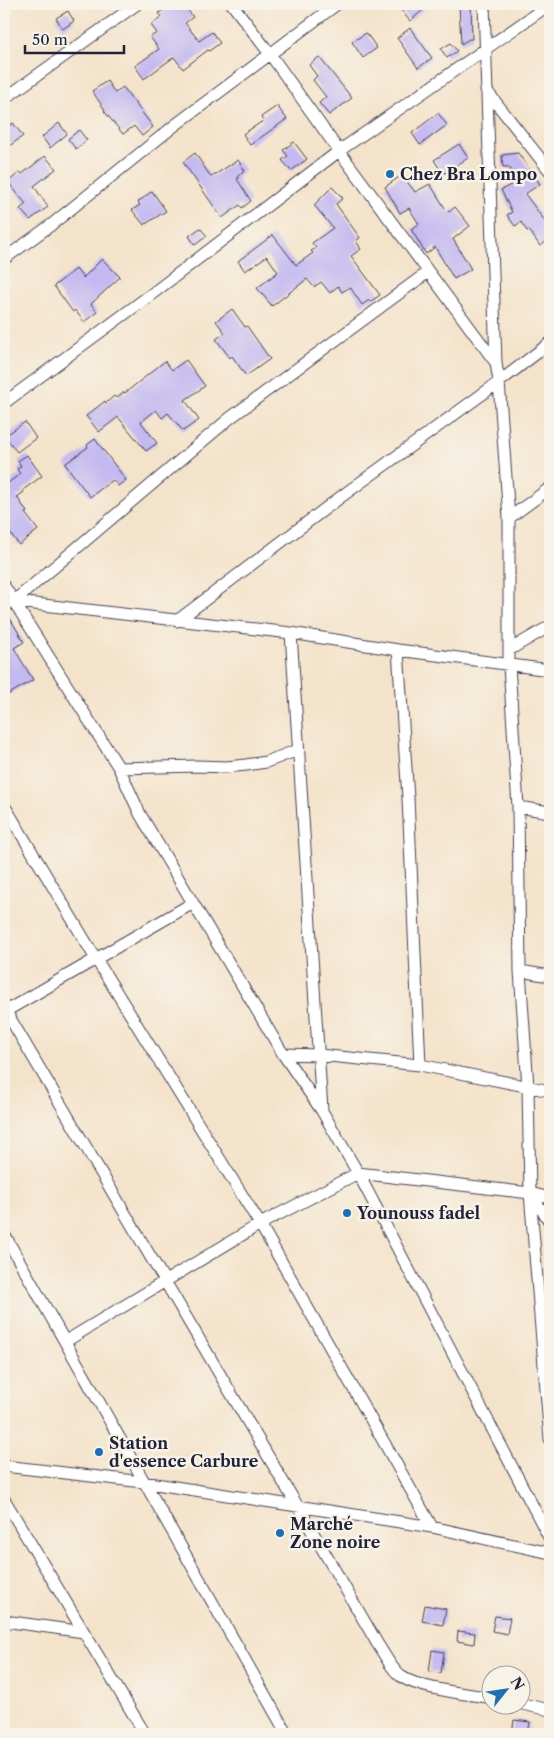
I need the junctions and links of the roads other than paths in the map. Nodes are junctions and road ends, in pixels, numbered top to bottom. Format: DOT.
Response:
graph roads {
  1 [pos="137,4"];
  2 [pos="232,4"];
  3 [pos="337,4"];
  4 [pos="484,4"];
  5 [pos="550,4"];
  6 [pos="486,48"];
  7 [pos="270,54"];
  8 [pos="486,90"];
  9 [pos="4,99"];
  10 [pos="338,151"];
  11 [pos="550,170"];
  12 [pos="4,259"];
  13 [pos="428,272"];
  14 [pos="550,343"];
  15 [pos="496,363"];
  16 [pos="499,382"];
  17 [pos="4,404"];
  18 [pos="550,488"];
  19 [pos="509,518"];
  20 [pos="4,586"];
  21 [pos="8,601"];
  22 [pos="177,622"];
  23 [pos="550,626"];
  24 [pos="291,633"];
  25 [pos="398,650"];
  26 [pos="509,650"];
  27 [pos="509,665"];
  28 [pos="550,670"];
  29 [pos="298,750"];
  30 [pos="119,768"];
  31 [pos="4,805"];
  32 [pos="518,807"];
  33 [pos="550,812"];
  34 [pos="194,903"];
  35 [pos="96,959"];
  36 [pos="520,971"];
  37 [pos="550,976"];
  38 [pos="4,1011"];
  39 [pos="283,1054"];
  40 [pos="319,1055"];
  41 [pos="420,1065"];
  42 [pos="528,1087"];
  43 [pos="550,1091"];
  44 [pos="322,1110"];
  45 [pos="358,1173"];
  46 [pos="530,1193"];
  47 [pos="550,1198"];
  48 [pos="550,1222"];
  49 [pos="260,1224"];
  50 [pos="4,1234"];
  51 [pos="165,1282"];
  52 [pos="66,1341"];
  53 [pos="550,1439"];
  54 [pos="4,1466"];
  55 [pos="143,1482"];
  56 [pos="4,1499"];
  57 [pos="298,1507"];
  58 [pos="432,1527"];
  59 [pos="550,1539"];
  60 [pos="550,1552"];
  61 [pos="4,1620"];
  62 [pos="84,1632"];
  63 [pos="482,1696"];
  64 [pos="532,1706"];
  65 [pos="550,1710"];
  66 [pos="145,1734"];
  67 [pos="287,1734"];
  1 -- 9 [label="street"];
  2 -- 7 [label="street"];
  3 -- 7 [label="street"];
  4 -- 6 [label="street"];
  5 -- 6 [label="street"];
  6 -- 8 [label="street"];
  6 -- 10 [label="street"];
  7 -- 10 [label="street"];
  7 -- 12 [label="street"];
  8 -- 11 [label="street"];
  8 -- 15 [label="street"];
  10 -- 13 [label="street"];
  10 -- 17 [label="street"];
  13 -- 15 [label="street"];
  13 -- 21 [label="street"];
  14 -- 16 [label="street"];
  15 -- 16 [label="street"];
  16 -- 19 [label="street"];
  16 -- 22 [label="street"];
  18 -- 19 [label="street"];
  19 -- 26 [label="street"];
  20 -- 21 [label="street"];
  21 -- 22 [label="street"];
  21 -- 30 [label="street"];
  22 -- 24 [label="street"];
  23 -- 26 [label="street"];
  24 -- 25 [label="street"];
  24 -- 29 [label="street"];
  25 -- 27 [label="street"];
  25 -- 41 [label="street"];
  26 -- 27 [label="street"];
  27 -- 28 [label="street"];
  27 -- 32 [label="street"];
  29 -- 30 [label="street"];
  29 -- 40 [label="street"];
  30 -- 34 [label="street"];
  31 -- 35 [label="street"];
  32 -- 33 [label="street"];
  32 -- 36 [label="street"];
  34 -- 35 [label="street"];
  34 -- 39 [label="street"];
  35 -- 38 [label="street"];
  35 -- 49 [label="street"];
  36 -- 37 [label="street"];
  36 -- 42 [label="street"];
  38 -- 51 [label="street"];
  39 -- 40 [label="street"];
  39 -- 44 [label="street"];
  40 -- 41 [label="street"];
  40 -- 44 [label="street"];
  41 -- 42 [label="street"];
  42 -- 43 [label="street"];
  42 -- 46 [label="street"];
  44 -- 45 [label="street"];
  45 -- 46 [label="street"];
  45 -- 49 [label="street"];
  45 -- 59 [label="street"];
  46 -- 47 [label="street"];
  46 -- 48 [label="street"];
  46 -- 53 [label="street"];
  49 -- 51 [label="street"];
  49 -- 58 [label="street"];
  50 -- 52 [label="street"];
  51 -- 52 [label="street"];
  51 -- 57 [label="street"];
  52 -- 55 [label="street"];
  54 -- 55 [label="street"];
  55 -- 57 [label="street"];
  55 -- 67 [label="street"];
  56 -- 62 [label="street"];
  57 -- 58 [label="street"];
  57 -- 63 [label="street"];
  58 -- 60 [label="street"];
  61 -- 62 [label="street"];
  62 -- 66 [label="street"];
  64 -- 65 [label="street"];
}
